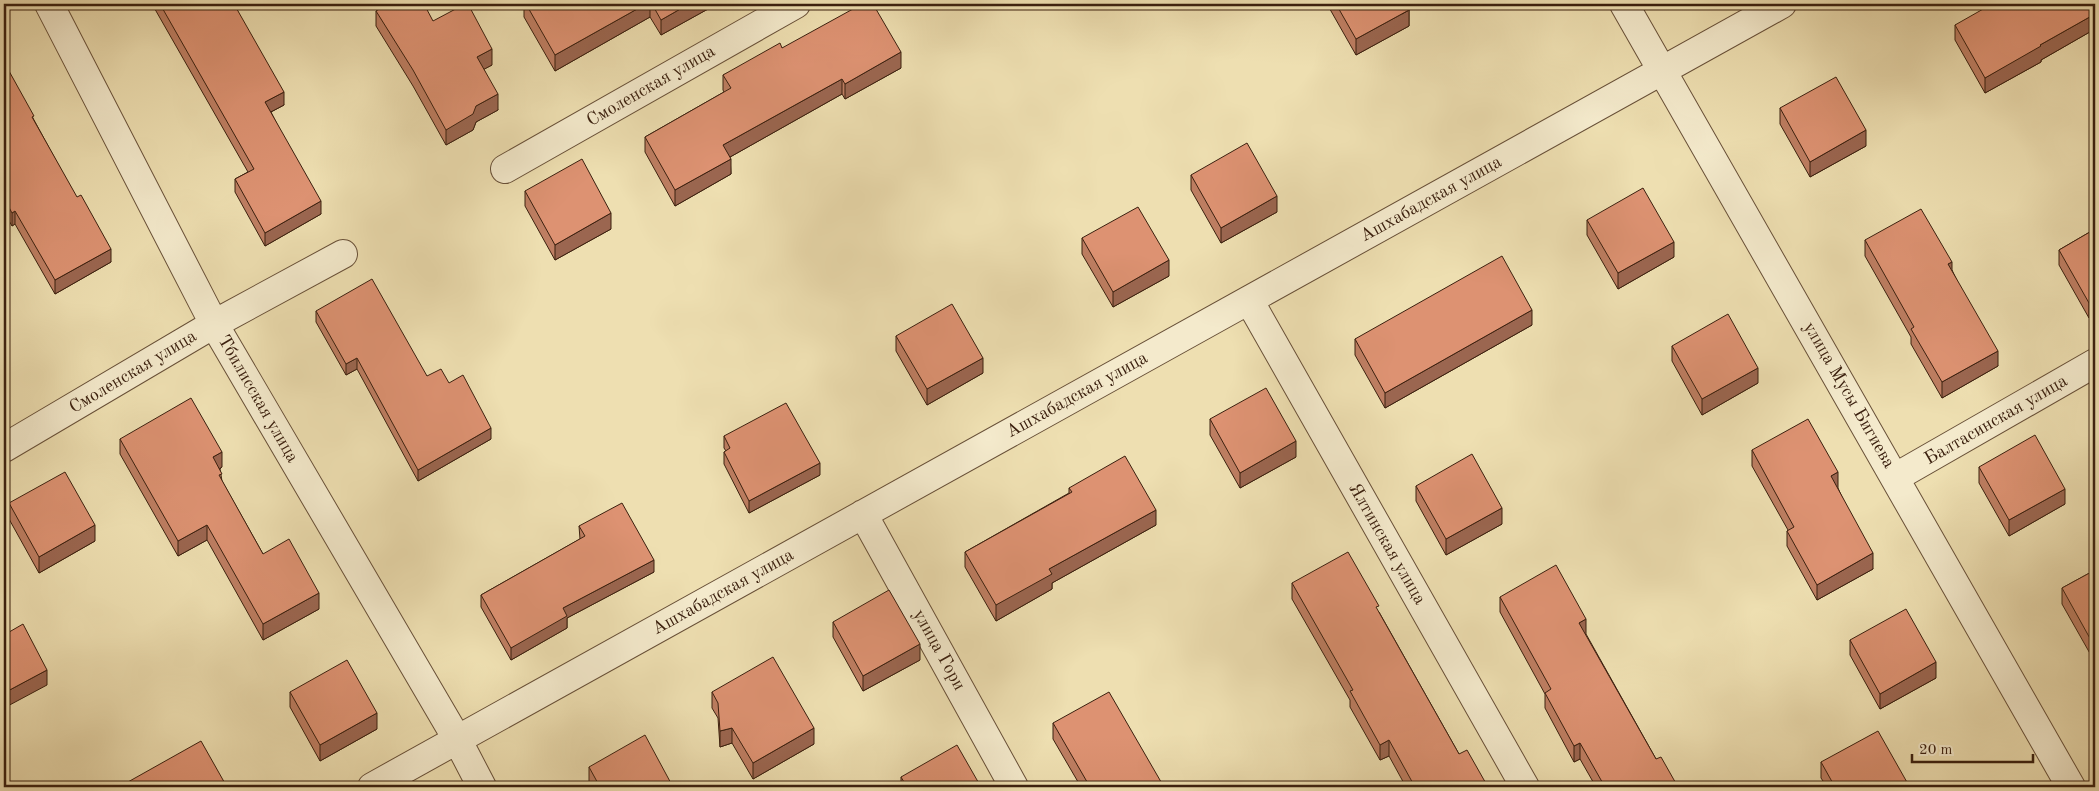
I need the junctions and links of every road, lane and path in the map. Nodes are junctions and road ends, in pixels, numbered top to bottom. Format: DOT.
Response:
graph roads {
  1 [pos="48,4"];
  2 [pos="796,4"];
  3 [pos="1624,4"];
  4 [pos="1782,4"];
  5 [pos="1663,70"];
  6 [pos="505,169"];
  7 [pos="343,254"];
  8 [pos="1249,300"];
  9 [pos="214,324"];
  10 [pos="2095,363"];
  11 [pos="4,448"];
  12 [pos="1896,478"];
  13 [pos="864,514"];
  14 [pos="458,739"];
  15 [pos="372,787"];
  16 [pos="482,787"];
  17 [pos="1014,787"];
  18 [pos="1525,787"];
  19 [pos="2071,787"];
  1 -- 9 [label="street, Тбилисская улица"];
  2 -- 6 [label="street, Смоленская улица"];
  3 -- 5 [label="street, улица Мусы Бигиева"];
  4 -- 5 [label="street, Ашхабадская улица"];
  5 -- 8 [label="street, Ашхабадская улица"];
  5 -- 12 [label="street, улица Мусы Бигиева"];
  7 -- 9 [label="street, Смоленская улица"];
  8 -- 13 [label="street, Ашхабадская улица"];
  8 -- 18 [label="street, Ялтинская улица"];
  9 -- 11 [label="street, Смоленская улица"];
  9 -- 14 [label="street, Тбилисская улица"];
  10 -- 12 [label="street, Балтасинская улица"];
  12 -- 19 [label="street, улица Мусы Бигиева"];
  13 -- 14 [label="street, Ашхабадская улица"];
  13 -- 17 [label="street, улица Гори"];
  14 -- 15 [label="street, Ашхабадская улица"];
  14 -- 16 [label="street, Тбилисская улица"];
}
